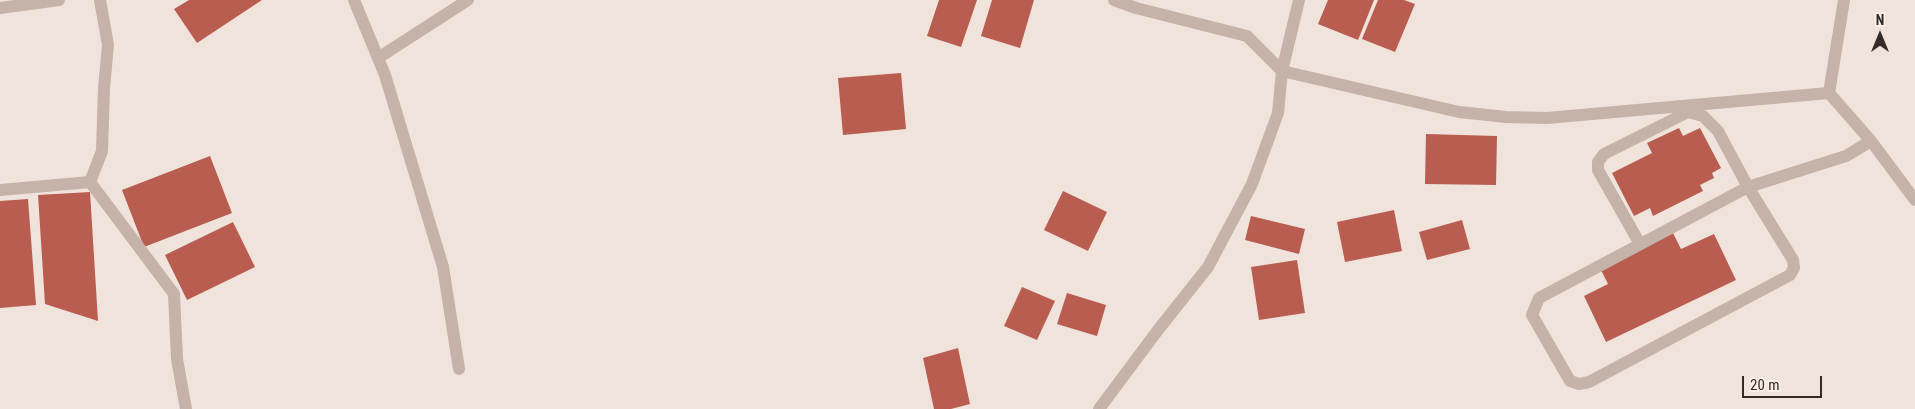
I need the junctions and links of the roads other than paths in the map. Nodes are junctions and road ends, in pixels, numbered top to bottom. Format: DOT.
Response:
graph roads {
  1 [pos="59,0"];
  2 [pos="100,0"];
  3 [pos="354,0"];
  4 [pos="468,0"];
  5 [pos="1114,0"];
  6 [pos="1299,0"];
  7 [pos="1844,0"];
  8 [pos="0,8"];
  9 [pos="378,58"];
  10 [pos="1282,71"];
  11 [pos="1830,94"];
  12 [pos="1871,141"];
  13 [pos="90,182"];
  14 [pos="1748,187"];
  15 [pos="0,190"];
  16 [pos="1915,200"];
  17 [pos="1640,244"];
  18 [pos="459,369"];
  19 [pos="186,409"];
  20 [pos="1099,409"];
  1 -- 8 [label="street"];
  2 -- 13 [label="street"];
  3 -- 9 [label="street"];
  4 -- 9 [label="street"];
  5 -- 10 [label="street"];
  6 -- 10 [label="street"];
  7 -- 11 [label="street"];
  9 -- 18 [label="street"];
  10 -- 11 [label="street"];
  10 -- 20 [label="street"];
  11 -- 12 [label="street"];
  12 -- 14 [label="street"];
  12 -- 16 [label="street"];
  13 -- 15 [label="street"];
  13 -- 19 [label="street"];
  14 -- 17 [label="street"];
  14 -- 17 [label="street"];
  14 -- 17 [label="street"];
}
